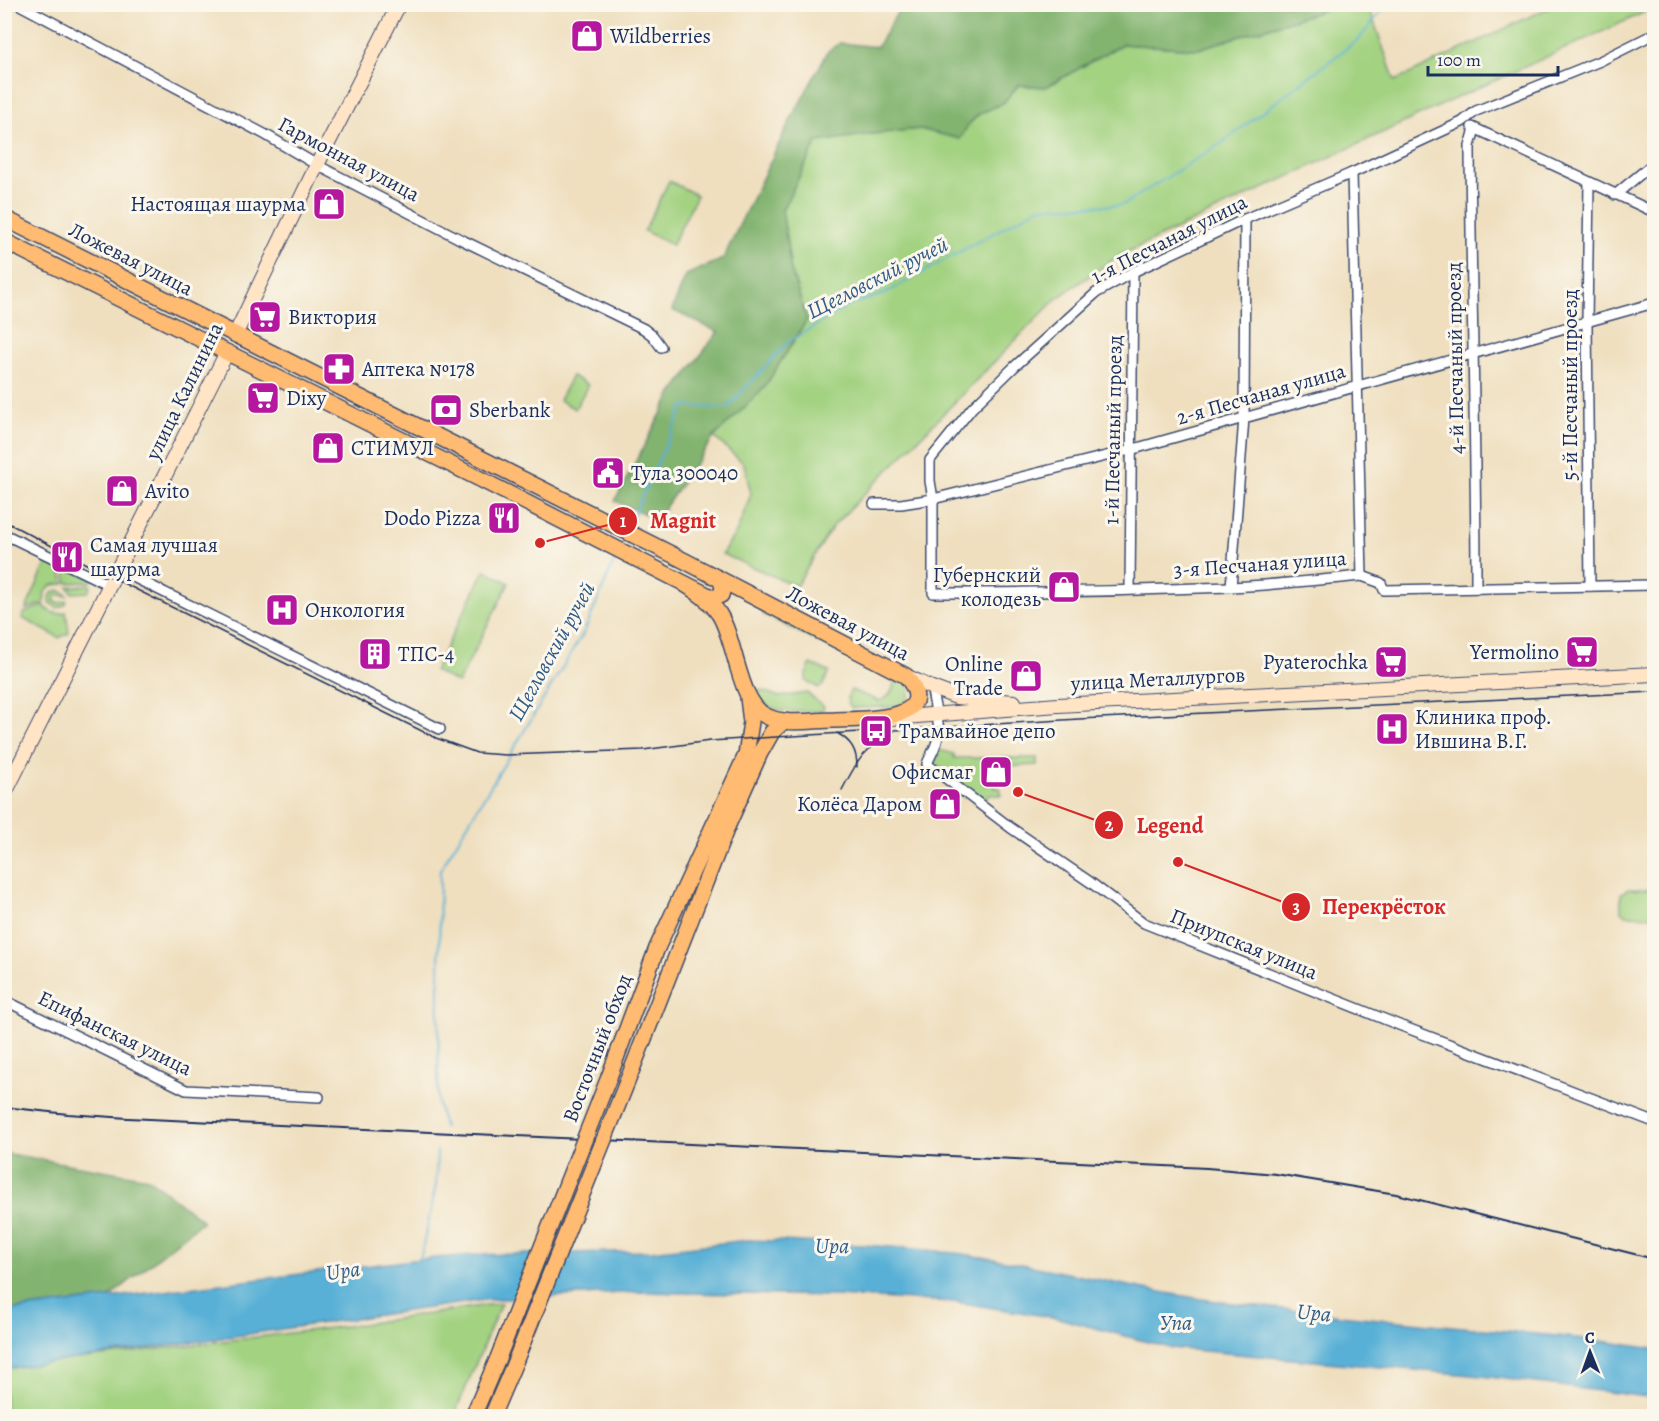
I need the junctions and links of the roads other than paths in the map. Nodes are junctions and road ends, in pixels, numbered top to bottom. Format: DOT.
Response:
graph roads {
  1 [pos="18,4"];
  2 [pos="399,4"];
  3 [pos="1654,34"];
  4 [pos="1462,122"];
  5 [pos="1475,129"];
  6 [pos="1654,163"];
  7 [pos="317,165"];
  8 [pos="1352,173"];
  9 [pos="1589,183"];
  10 [pos="1615,195"];
  11 [pos="1654,212"];
  12 [pos="4,218"];
  13 [pos="1245,219"];
  14 [pos="4,241"];
  15 [pos="1133,272"];
  16 [pos="1654,303"];
  17 [pos="1587,323"];
  18 [pos="235,335"];
  19 [pos="661,347"];
  20 [pos="227,352"];
  21 [pos="1472,356"];
  22 [pos="1356,387"];
  23 [pos="1244,418"];
  24 [pos="1130,450"];
  25 [pos="933,499"];
  26 [pos="874,504"];
  27 [pos="595,516"];
  28 [pos="585,533"];
  29 [pos="4,534"];
  30 [pos="119,570"];
  31 [pos="1362,576"];
  32 [pos="721,581"];
  33 [pos="685,584"];
  34 [pos="1654,585"];
  35 [pos="111,586"];
  36 [pos="1590,586"];
  37 [pos="1231,587"];
  38 [pos="1476,587"];
  39 [pos="1130,589"];
  40 [pos="933,594"];
  41 [pos="1654,674"];
  42 [pos="906,676"];
  43 [pos="932,688"];
  44 [pos="747,695"];
  45 [pos="1058,705"];
  46 [pos="938,715"];
  47 [pos="887,718"];
  48 [pos="784,721"];
  49 [pos="440,729"];
  50 [pos="4,795"];
  51 [pos="4,1000"];
  52 [pos="319,1097"];
  53 [pos="1654,1122"];
  54 [pos="473,1416"];
  55 [pos="492,1416"];
  1 -- 7 [label="street, Гармонная улица"];
  2 -- 7 [label="main road, улица Калинина"];
  3 -- 4 [label="street, 1-я Песчаная улица"];
  4 -- 5 [label="street"];
  4 -- 8 [label="street, 1-я Песчаная улица"];
  5 -- 9 [label="street"];
  5 -- 21 [label="street, 4-й Песчаный проезд"];
  6 -- 10 [label="street"];
  7 -- 18 [label="main road, улица Калинина"];
  7 -- 19 [label="street, Гармонная улица"];
  8 -- 13 [label="street, 1-я Песчаная улица"];
  8 -- 22 [label="street"];
  9 -- 10 [label="street"];
  9 -- 17 [label="street, 5-й Песчаный проезд"];
  10 -- 11 [label="street"];
  12 -- 18 [label="main road, Ложевая улица"];
  13 -- 15 [label="street, 1-я Песчаная улица"];
  13 -- 23 [label="street"];
  14 -- 20 [label="main road, Ложевая улица"];
  15 -- 24 [label="street, 1-й Песчаный проезд"];
  15 -- 25 [label="street, 1-я Песчаная улица"];
  16 -- 17 [label="street, 2-я Песчаная улица"];
  17 -- 21 [label="street, 2-я Песчаная улица"];
  17 -- 36 [label="street, 5-й Песчаный проезд"];
  18 -- 20 [label="main road, улица Калинина"];
  18 -- 27 [label="main road, Ложевая улица"];
  20 -- 28 [label="main road, Ложевая улица"];
  20 -- 30 [label="main road, улица Калинина"];
  21 -- 22 [label="street, 2-я Песчаная улица"];
  21 -- 38 [label="street, 4-й Песчаный проезд"];
  22 -- 23 [label="street, 2-я Песчаная улица"];
  22 -- 31 [label="street"];
  23 -- 24 [label="street, 2-я Песчаная улица"];
  23 -- 37 [label="street"];
  24 -- 25 [label="street, 2-я Песчаная улица"];
  24 -- 39 [label="street, 1-й Песчаный проезд"];
  25 -- 26 [label="street, 2-я Песчаная улица"];
  25 -- 40 [label="street, 1-я Песчаная улица"];
  27 -- 28 [label="main road"];
  27 -- 32 [label="main road, Ложевая улица"];
  28 -- 33 [label="main road, Ложевая улица"];
  29 -- 35 [label="street"];
  30 -- 35 [label="main road, улица Калинина"];
  30 -- 49 [label="street"];
  31 -- 37 [label="street, 3-я Песчаная улица"];
  31 -- 38 [label="street, 3-я Песчаная улица"];
  32 -- 33 [label="main road, Ложевая улица"];
  32 -- 42 [label="main road, Ложевая улица"];
  33 -- 44 [label="main road, Ложевая улица"];
  34 -- 36 [label="street, 3-я Песчаная улица"];
  35 -- 50 [label="main road, улица Калинина"];
  36 -- 38 [label="street, 3-я Песчаная улица"];
  37 -- 39 [label="street, 3-я Песчаная улица"];
  39 -- 40 [label="street, 3-я Песчаная улица"];
  41 -- 45 [label="main road, улица Металлургов"];
  42 -- 43 [label="main road, улица Металлургов"];
  42 -- 47 [label="main road, Ложевая улица"];
  43 -- 45 [label="main road, улица Металлургов"];
  43 -- 46 [label="street, Приупская улица"];
  44 -- 48 [label="main road, Ложевая улица"];
  44 -- 54 [label="main road, Восточный обход, bridge"];
  45 -- 46 [label="main road, улица Металлургов"];
  46 -- 47 [label="main road, улица Металлургов"];
  46 -- 53 [label="street, Приупская улица"];
  47 -- 48 [label="main road, Ложевая улица"];
  48 -- 55 [label="main road, Восточный обход, bridge"];
  51 -- 52 [label="street, Епифанская улица"];
}
